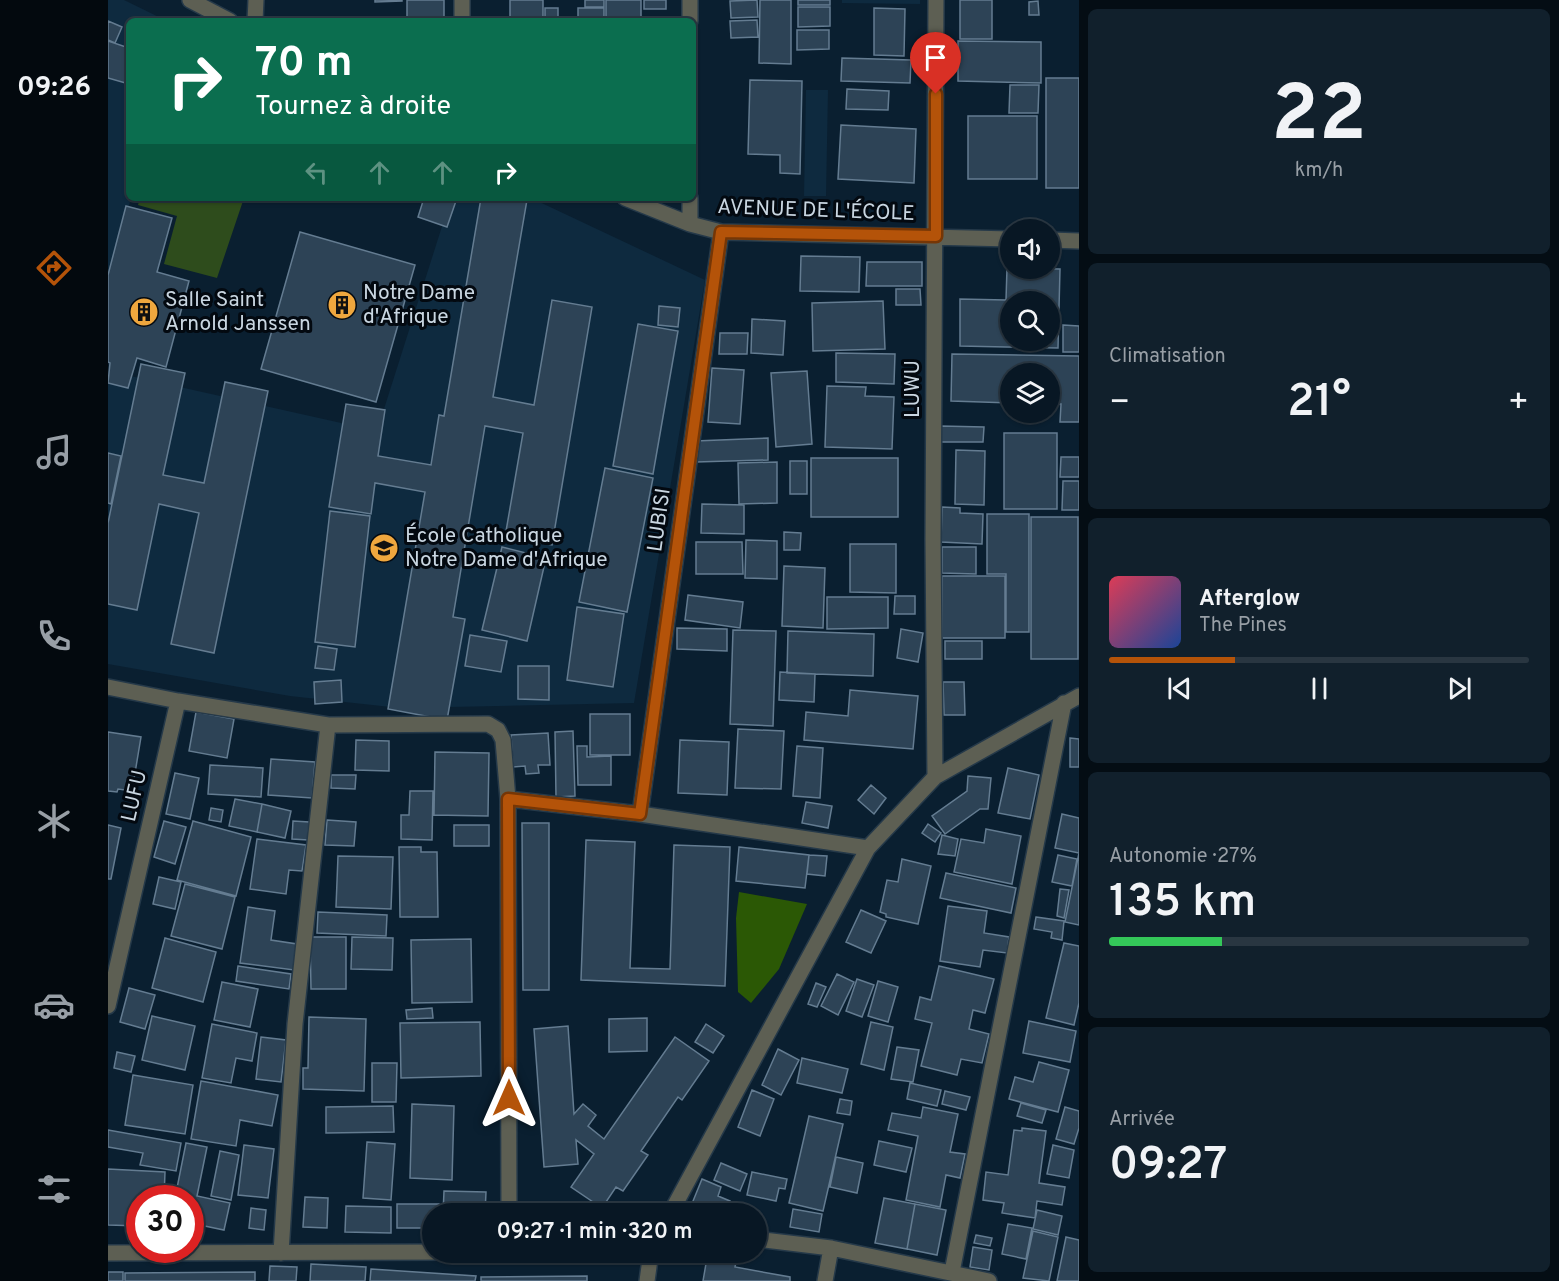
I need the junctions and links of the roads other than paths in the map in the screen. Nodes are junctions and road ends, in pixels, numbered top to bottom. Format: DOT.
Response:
graph roads {
  1 [pos="190,0"];
  2 [pos="256,0"];
  3 [pos="462,0"];
  4 [pos="690,0"];
  5 [pos="936,0"];
  6 [pos="224,18"];
  7 [pos="255,18"];
  8 [pos="462,18"];
  9 [pos="690,18"];
  10 [pos="632,201"];
  11 [pos="690,201"];
  12 [pos="690,224"];
  13 [pos="721,232"];
  14 [pos="936,236"];
  15 [pos="1000,239"];
  16 [pos="1060,240"];
  17 [pos="1079,241"];
  18 [pos="108,687"];
  19 [pos="1079,696"];
  20 [pos="178,701"];
  21 [pos="1064,703"];
  22 [pos="328,725"];
  23 [pos="936,777"];
  24 [pos="508,799"];
  25 [pos="640,814"];
  26 [pos="868,848"];
  27 [pos="108,1006"];
  28 [pos="509,1203"];
  29 [pos="676,1203"];
  30 [pos="767,1240"];
  31 [pos="831,1248"];
  32 [pos="422,1252"];
  33 [pos="108,1253"];
  34 [pos="281,1253"];
  35 [pos="649,1263"];
  36 [pos="952,1272"];
  37 [pos="647,1281"];
  38 [pos="825,1281"];
  39 [pos="989,1281"];
  1 -- 6 [label="street"];
  2 -- 7 [label="street"];
  3 -- 8 [label="street"];
  4 -- 9 [label="street"];
  5 -- 14 [label="street, LUWU"];
  10 -- 12 [label="street, AVENUE DE L'ÉCOLE"];
  11 -- 12 [label="street"];
  12 -- 13 [label="street, AVENUE DE L'ÉCOLE"];
  13 -- 14 [label="street, AVENUE DE L'ÉCOLE"];
  13 -- 25 [label="street, LUBISI"];
  14 -- 15 [label="street, AVENUE DE L'ÉCOLE"];
  14 -- 23 [label="street, LUWU"];
  16 -- 17 [label="street"];
  18 -- 20 [label="street"];
  19 -- 21 [label="street"];
  20 -- 22 [label="street"];
  20 -- 27 [label="street, LUFU"];
  21 -- 23 [label="street"];
  21 -- 36 [label="street"];
  22 -- 24 [label="street"];
  22 -- 34 [label="street"];
  23 -- 26 [label="street"];
  24 -- 25 [label="street"];
  24 -- 28 [label="street"];
  25 -- 26 [label="street"];
  26 -- 29 [label="street"];
  30 -- 31 [label="street"];
  31 -- 36 [label="street"];
  31 -- 38 [label="street"];
  32 -- 34 [label="street"];
  33 -- 34 [label="street"];
  35 -- 37 [label="street"];
  36 -- 39 [label="street"];
}
